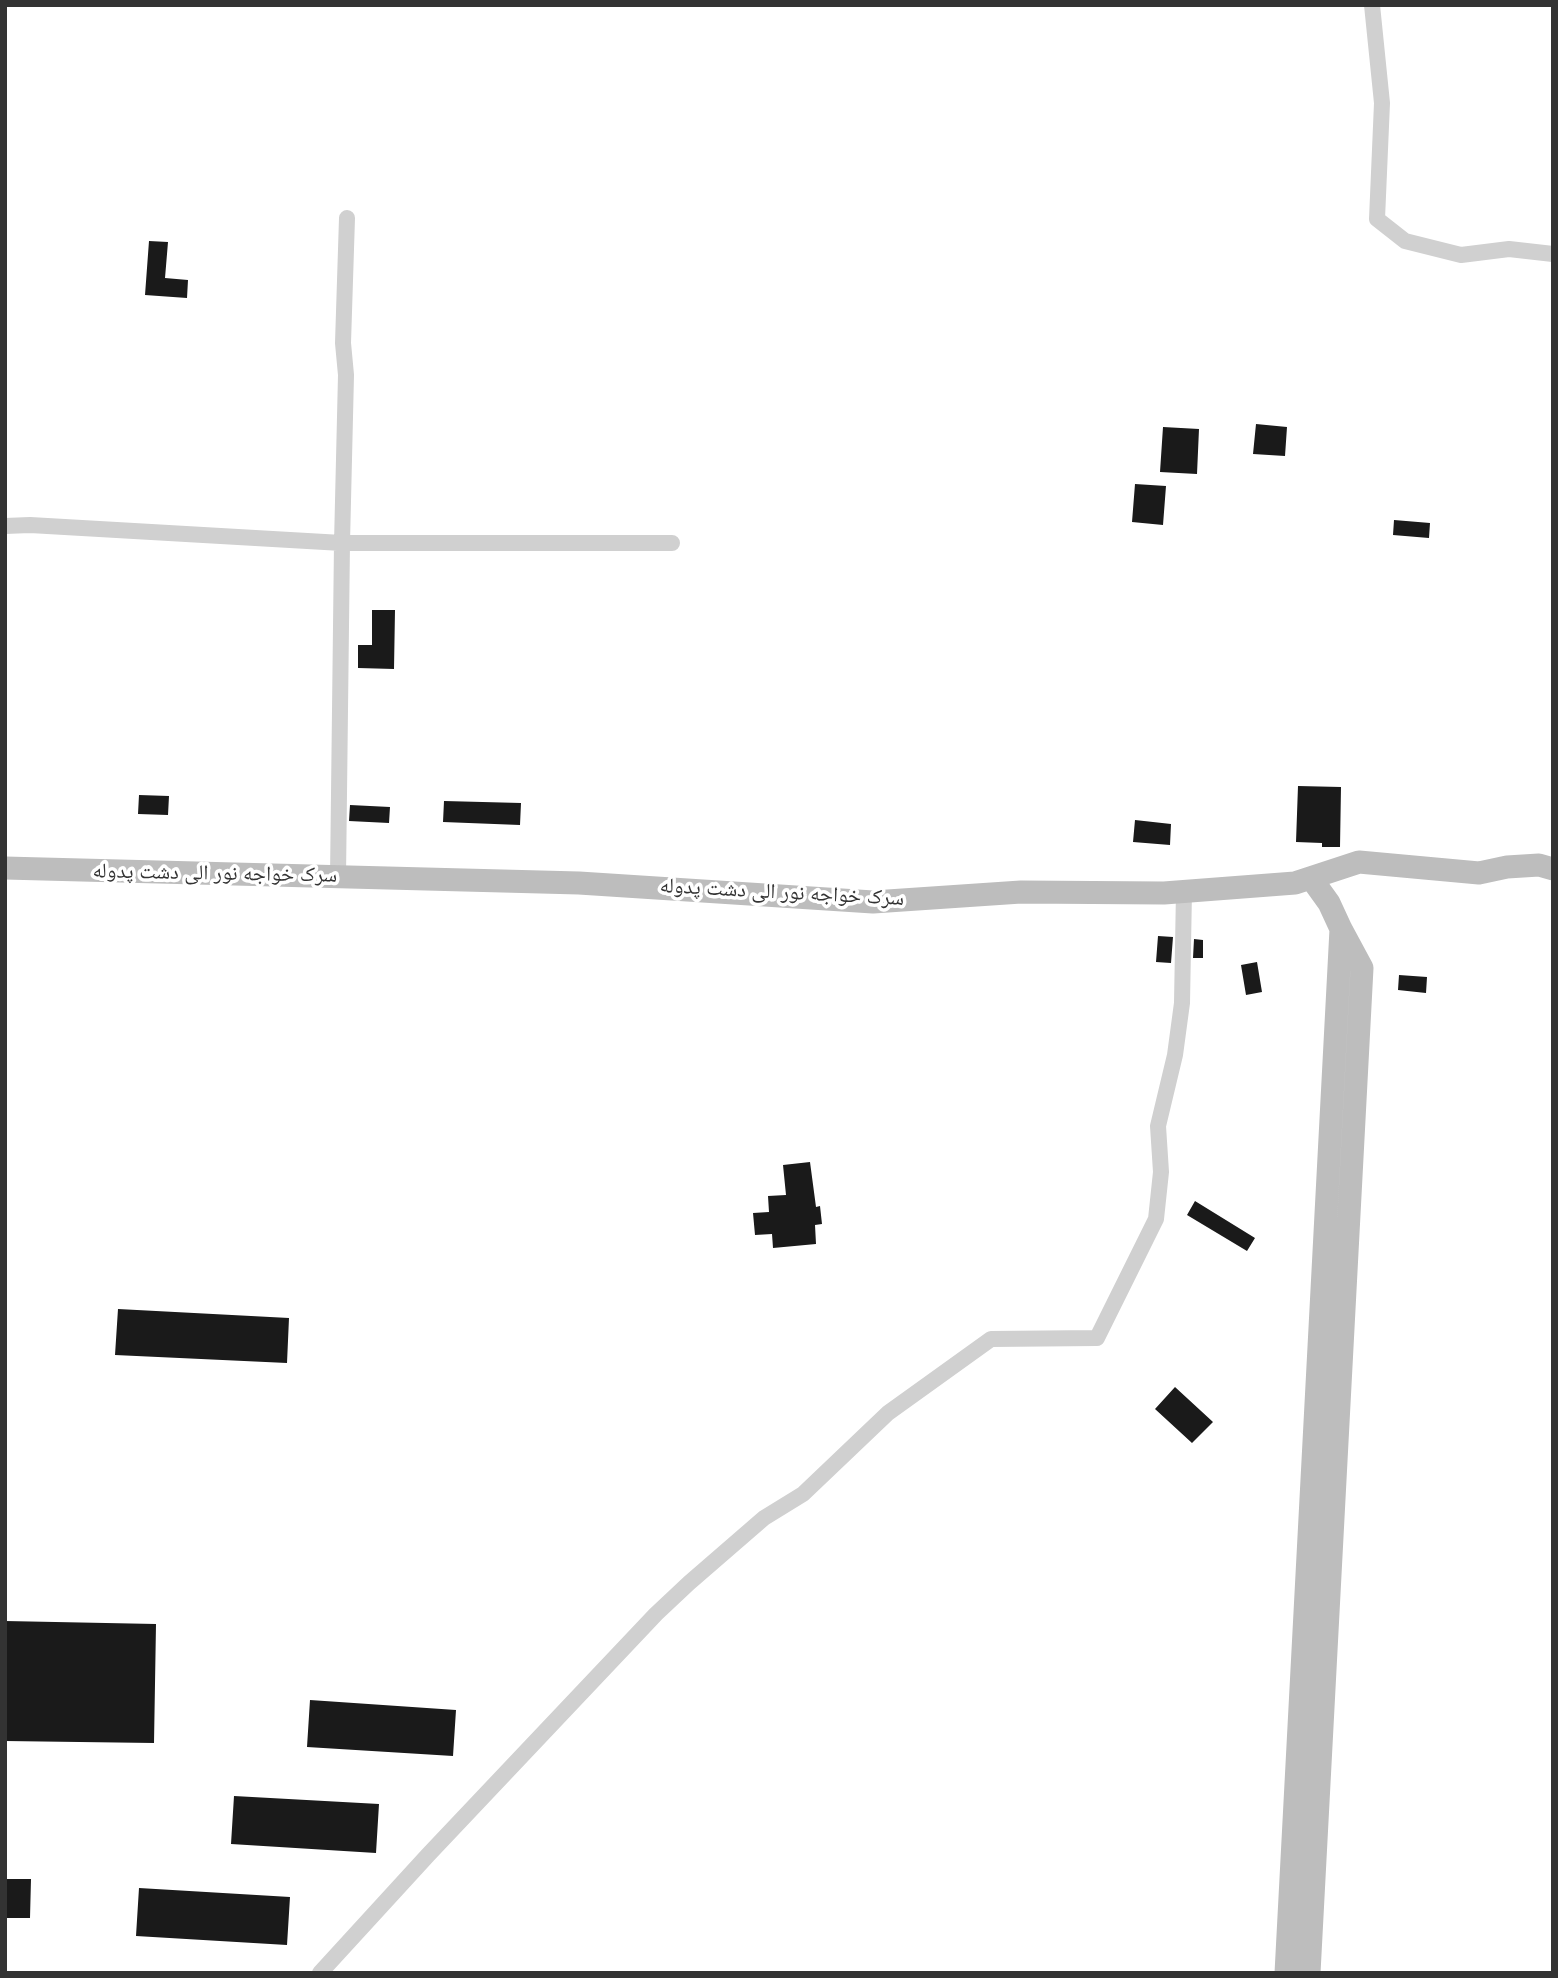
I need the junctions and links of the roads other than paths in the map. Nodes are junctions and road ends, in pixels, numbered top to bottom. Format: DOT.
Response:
graph roads {
  1 [pos="1372,5"];
  2 [pos="347,218"];
  3 [pos="1553,254"];
  4 [pos="5,526"];
  5 [pos="342,543"];
  6 [pos="672,543"];
  7 [pos="5,868"];
  8 [pos="1553,869"];
  9 [pos="338,877"];
  10 [pos="1311,877"];
  11 [pos="1184,891"];
  12 [pos="1341,929"];
  13 [pos="320,1973"];
  14 [pos="1286,1973"];
  15 [pos="1309,1973"];
  1 -- 3 [label="street"];
  2 -- 5 [label="street"];
  4 -- 5 [label="street"];
  5 -- 6 [label="street"];
  5 -- 9 [label="street"];
  7 -- 9 [label="main road, سرک خواجه نور الی دشت پدوله"];
  8 -- 10 [label="main road, سرک خواجه نور الی دشت پدوله"];
  9 -- 11 [label="main road, سرک خواجه نور الی دشت پدوله"];
  10 -- 11 [label="main road, سرک خواجه نور الی دشت پدوله"];
  10 -- 12 [label="main road"];
  11 -- 13 [label="street"];
  12 -- 14 [label="main road"];
  12 -- 15 [label="main road"];
}
